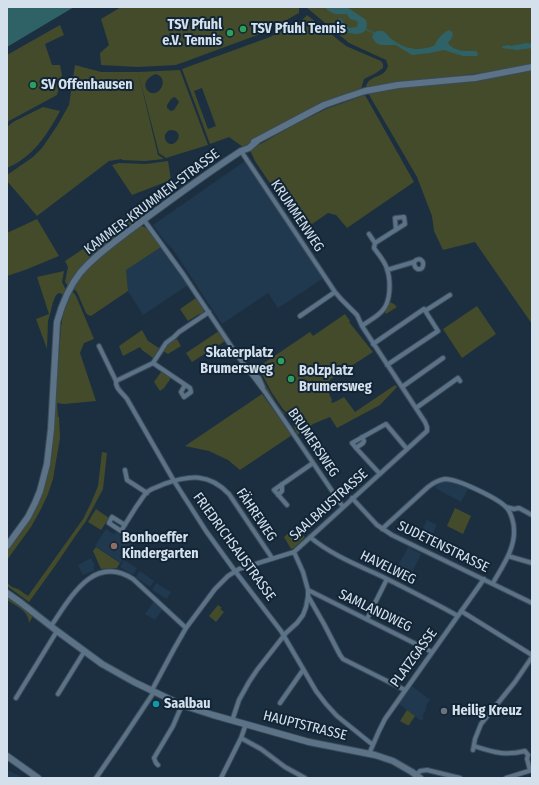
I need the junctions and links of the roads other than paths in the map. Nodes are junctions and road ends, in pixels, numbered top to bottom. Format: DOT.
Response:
graph roads {
  1 [pos="532,67"];
  2 [pos="241,151"];
  3 [pos="144,220"];
  4 [pos="396,230"];
  5 [pos="369,234"];
  6 [pos="375,243"];
  7 [pos="414,262"];
  8 [pos="387,270"];
  9 [pos="335,292"];
  10 [pos="450,295"];
  11 [pos="209,312"];
  12 [pos="425,312"];
  13 [pos="300,316"];
  14 [pos="362,326"];
  15 [pos="373,344"];
  16 [pos="99,346"];
  17 [pos="443,358"];
  18 [pos="153,363"];
  19 [pos="387,365"];
  20 [pos="116,380"];
  21 [pos="460,381"];
  22 [pos="185,385"];
  23 [pos="402,387"];
  24 [pos="416,408"];
  25 [pos="390,422"];
  26 [pos="386,424"];
  27 [pos="427,431"];
  28 [pos="407,449"];
  29 [pos="313,463"];
  30 [pos="125,470"];
  31 [pos="380,474"];
  32 [pos="174,481"];
  33 [pos="147,493"];
  34 [pos="352,498"];
  35 [pos="287,505"];
  36 [pos="343,507"];
  37 [pos="506,507"];
  38 [pos="514,509"];
  39 [pos="511,516"];
  40 [pos="532,516"];
  41 [pos="125,525"];
  42 [pos="382,529"];
  43 [pos="310,537"];
  44 [pos="7,546"];
  45 [pos="294,552"];
  46 [pos="508,556"];
  47 [pos="272,558"];
  48 [pos="532,563"];
  49 [pos="235,571"];
  50 [pos="387,579"];
  51 [pos="484,579"];
  52 [pos="493,583"];
  53 [pos="308,590"];
  54 [pos="7,593"];
  55 [pos="308,596"];
  56 [pos="532,603"];
  57 [pos="462,611"];
  58 [pos="458,616"];
  59 [pos="367,619"];
  60 [pos="51,626"];
  61 [pos="186,628"];
  62 [pos="57,631"];
  63 [pos="284,635"];
  64 [pos="84,652"];
  65 [pos="432,652"];
  66 [pos="532,656"];
  67 [pos="304,670"];
  68 [pos="405,690"];
  69 [pos="153,691"];
  70 [pos="58,694"];
  71 [pos="16,698"];
  72 [pos="280,703"];
  73 [pos="182,705"];
  74 [pos="232,720"];
  75 [pos="246,724"];
  76 [pos="241,738"];
  77 [pos="372,745"];
  78 [pos="369,754"];
  79 [pos="530,754"];
  80 [pos="7,756"];
  81 [pos="158,765"];
  82 [pos="531,770"];
  83 [pos="297,773"];
  84 [pos="523,773"];
  85 [pos="418,776"];
  86 [pos="38,778"];
  87 [pos="96,778"];
  88 [pos="221,778"];
  89 [pos="295,778"];
  90 [pos="305,778"];
  91 [pos="460,778"];
  92 [pos="506,778"];
  93 [pos="526,778"];
  1 -- 2 [label="street, KAMMER-KRUMMEN-STRASSE"];
  2 -- 3 [label="street, KAMMER-KRUMMEN-STRASSE"];
  2 -- 9 [label="street, KRUMMENWEG"];
  3 -- 11 [label="street, BRUMERSWEG"];
  3 -- 44 [label="street, KAMMER-KRUMMEN-STRASSE"];
  4 -- 6 [label="street"];
  5 -- 6 [label="street"];
  6 -- 8 [label="street"];
  7 -- 8 [label="street"];
  8 -- 14 [label="street"];
  9 -- 13 [label="street"];
  9 -- 14 [label="street, KRUMMENWEG"];
  10 -- 12 [label="street"];
  11 -- 18 [label="street"];
  11 -- 29 [label="street, BRUMERSWEG"];
  12 -- 15 [label="street"];
  12 -- 19 [label="street"];
  14 -- 15 [label="street, KRUMMENWEG"];
  15 -- 19 [label="street, KRUMMENWEG"];
  16 -- 20 [label="street, FRIEDRICHSAUSTRASSE"];
  17 -- 23 [label="street"];
  18 -- 20 [label="street"];
  18 -- 22 [label="street"];
  19 -- 23 [label="street, KRUMMENWEG"];
  20 -- 32 [label="street, FRIEDRICHSAUSTRASSE"];
  21 -- 24 [label="street"];
  23 -- 24 [label="street, KRUMMENWEG"];
  24 -- 27 [label="street, KRUMMENWEG"];
  25 -- 26 [label="street"];
  26 -- 28 [label="street"];
  26 -- 31 [label="street"];
  27 -- 28 [label="street, SAALBAUSTRASSE"];
  28 -- 31 [label="street, SAALBAUSTRASSE"];
  29 -- 35 [label="street"];
  29 -- 36 [label="street, BRUMERSWEG"];
  30 -- 33 [label="street"];
  31 -- 34 [label="street, SAALBAUSTRASSE"];
  32 -- 33 [label="street, FÄHREWEG"];
  32 -- 47 [label="street, FÄHREWEG"];
  32 -- 49 [label="street, FRIEDRICHSAUSTRASSE"];
  33 -- 41 [label="street"];
  34 -- 36 [label="street, SAALBAUSTRASSE"];
  34 -- 42 [label="street, SUDETENSTRASSE"];
  36 -- 43 [label="street, SAALBAUSTRASSE"];
  37 -- 38 [label="street"];
  37 -- 39 [label="street"];
  37 -- 42 [label="street"];
  38 -- 39 [label="street"];
  38 -- 40 [label="street"];
  39 -- 46 [label="street"];
  42 -- 51 [label="street, SUDETENSTRASSE"];
  43 -- 45 [label="street, SAALBAUSTRASSE"];
  43 -- 50 [label="street, HAVELWEG"];
  45 -- 47 [label="street, SAALBAUSTRASSE"];
  45 -- 53 [label="street"];
  46 -- 48 [label="street"];
  46 -- 52 [label="street"];
  47 -- 49 [label="street, SAALBAUSTRASSE"];
  49 -- 61 [label="street, SAALBAUSTRASSE"];
  49 -- 63 [label="street, FRIEDRICHSAUSTRASSE"];
  50 -- 58 [label="street, HAVELWEG"];
  50 -- 59 [label="street"];
  51 -- 52 [label="street, SUDETENSTRASSE"];
  51 -- 57 [label="street, PLATZGASSE"];
  52 -- 56 [label="street, SUDETENSTRASSE"];
  53 -- 55 [label="street"];
  53 -- 59 [label="street, SAMLANDWEG"];
  54 -- 60 [label="street, HAUPTSTRASSE"];
  55 -- 63 [label="street"];
  55 -- 68 [label="street"];
  57 -- 58 [label="street, PLATZGASSE"];
  57 -- 66 [label="street"];
  58 -- 65 [label="street, PLATZGASSE"];
  59 -- 65 [label="street, SAMLANDWEG"];
  60 -- 61 [label="street"];
  60 -- 62 [label="street, HAUPTSTRASSE"];
  61 -- 69 [label="street, SAALBAUSTRASSE"];
  62 -- 64 [label="street, HAUPTSTRASSE"];
  62 -- 71 [label="street"];
  63 -- 67 [label="street, FRIEDRICHSAUSTRASSE"];
  63 -- 74 [label="street"];
  64 -- 69 [label="street, HAUPTSTRASSE"];
  64 -- 70 [label="street"];
  65 -- 68 [label="street, PLATZGASSE"];
  66 -- 79 [label="street"];
  67 -- 72 [label="street"];
  67 -- 77 [label="street, FRIEDRICHSAUSTRASSE"];
  68 -- 77 [label="street, PLATZGASSE"];
  69 -- 73 [label="street, HAUPTSTRASSE"];
  69 -- 87 [label="street, SAALBAUSTRASSE"];
  73 -- 74 [label="street, HAUPTSTRASSE"];
  73 -- 81 [label="street"];
  74 -- 75 [label="street, HAUPTSTRASSE"];
  75 -- 76 [label="street"];
  75 -- 78 [label="street, HAUPTSTRASSE"];
  76 -- 83 [label="street"];
  76 -- 88 [label="street"];
  77 -- 78 [label="street, PLATZGASSE"];
  78 -- 85 [label="street, HAUPTSTRASSE"];
  79 -- 82 [label="street"];
  80 -- 86 [label="street"];
  82 -- 84 [label="street"];
  83 -- 89 [label="street"];
  83 -- 90 [label="street"];
  84 -- 92 [label="street"];
  84 -- 93 [label="street"];
  85 -- 91 [label="street"];
}
